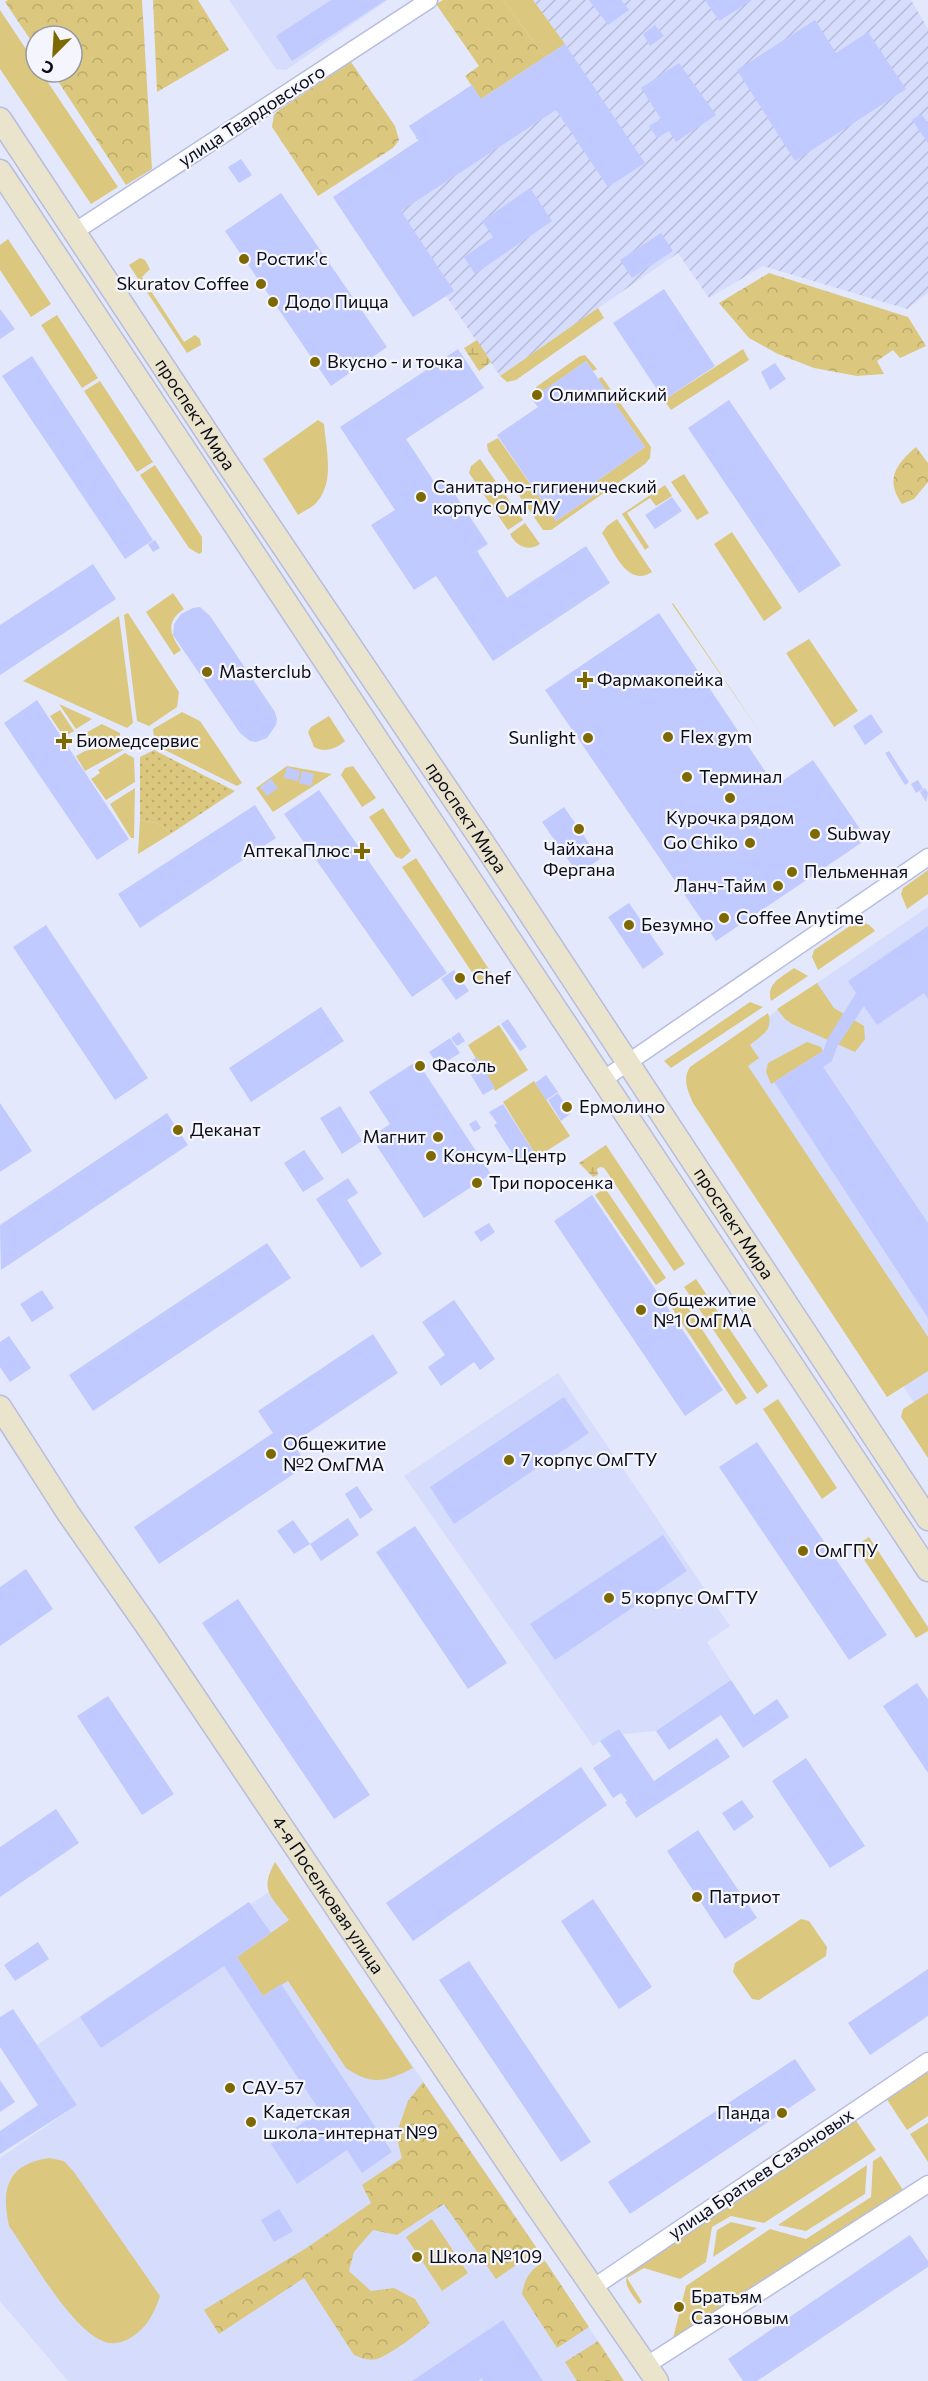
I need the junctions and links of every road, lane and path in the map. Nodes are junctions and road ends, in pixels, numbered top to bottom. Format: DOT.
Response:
graph roads {
  1 [pos="429,0"];
  2 [pos="0,119"];
  3 [pos="0,171"];
  4 [pos="74,231"];
  5 [pos="928,857"];
  6 [pos="626,1063"];
  7 [pos="604,1079"];
  8 [pos="0,1407"];
  9 [pos="928,1519"];
  10 [pos="928,1570"];
  11 [pos="928,2061"];
  12 [pos="928,2184"];
  13 [pos="594,2287"];
  14 [pos="652,2373"];
  1 -- 4 [label="street, улица Твардовского"];
  2 -- 4 [label="main road, проспект Мира"];
  3 -- 7 [label="main road, проспект Мира"];
  4 -- 6 [label="main road, проспект Мира"];
  5 -- 6 [label="street"];
  6 -- 7 [label="street"];
  6 -- 9 [label="main road, проспект Мира"];
  7 -- 10 [label="main road, проспект Мира"];
  8 -- 13 [label="main road, 4-я Поселковая улица"];
  11 -- 13 [label="street, улица Братьев Сазоновых"];
  12 -- 14 [label="street"];
  13 -- 14 [label="main road, 4-я Поселковая улица"];
}
